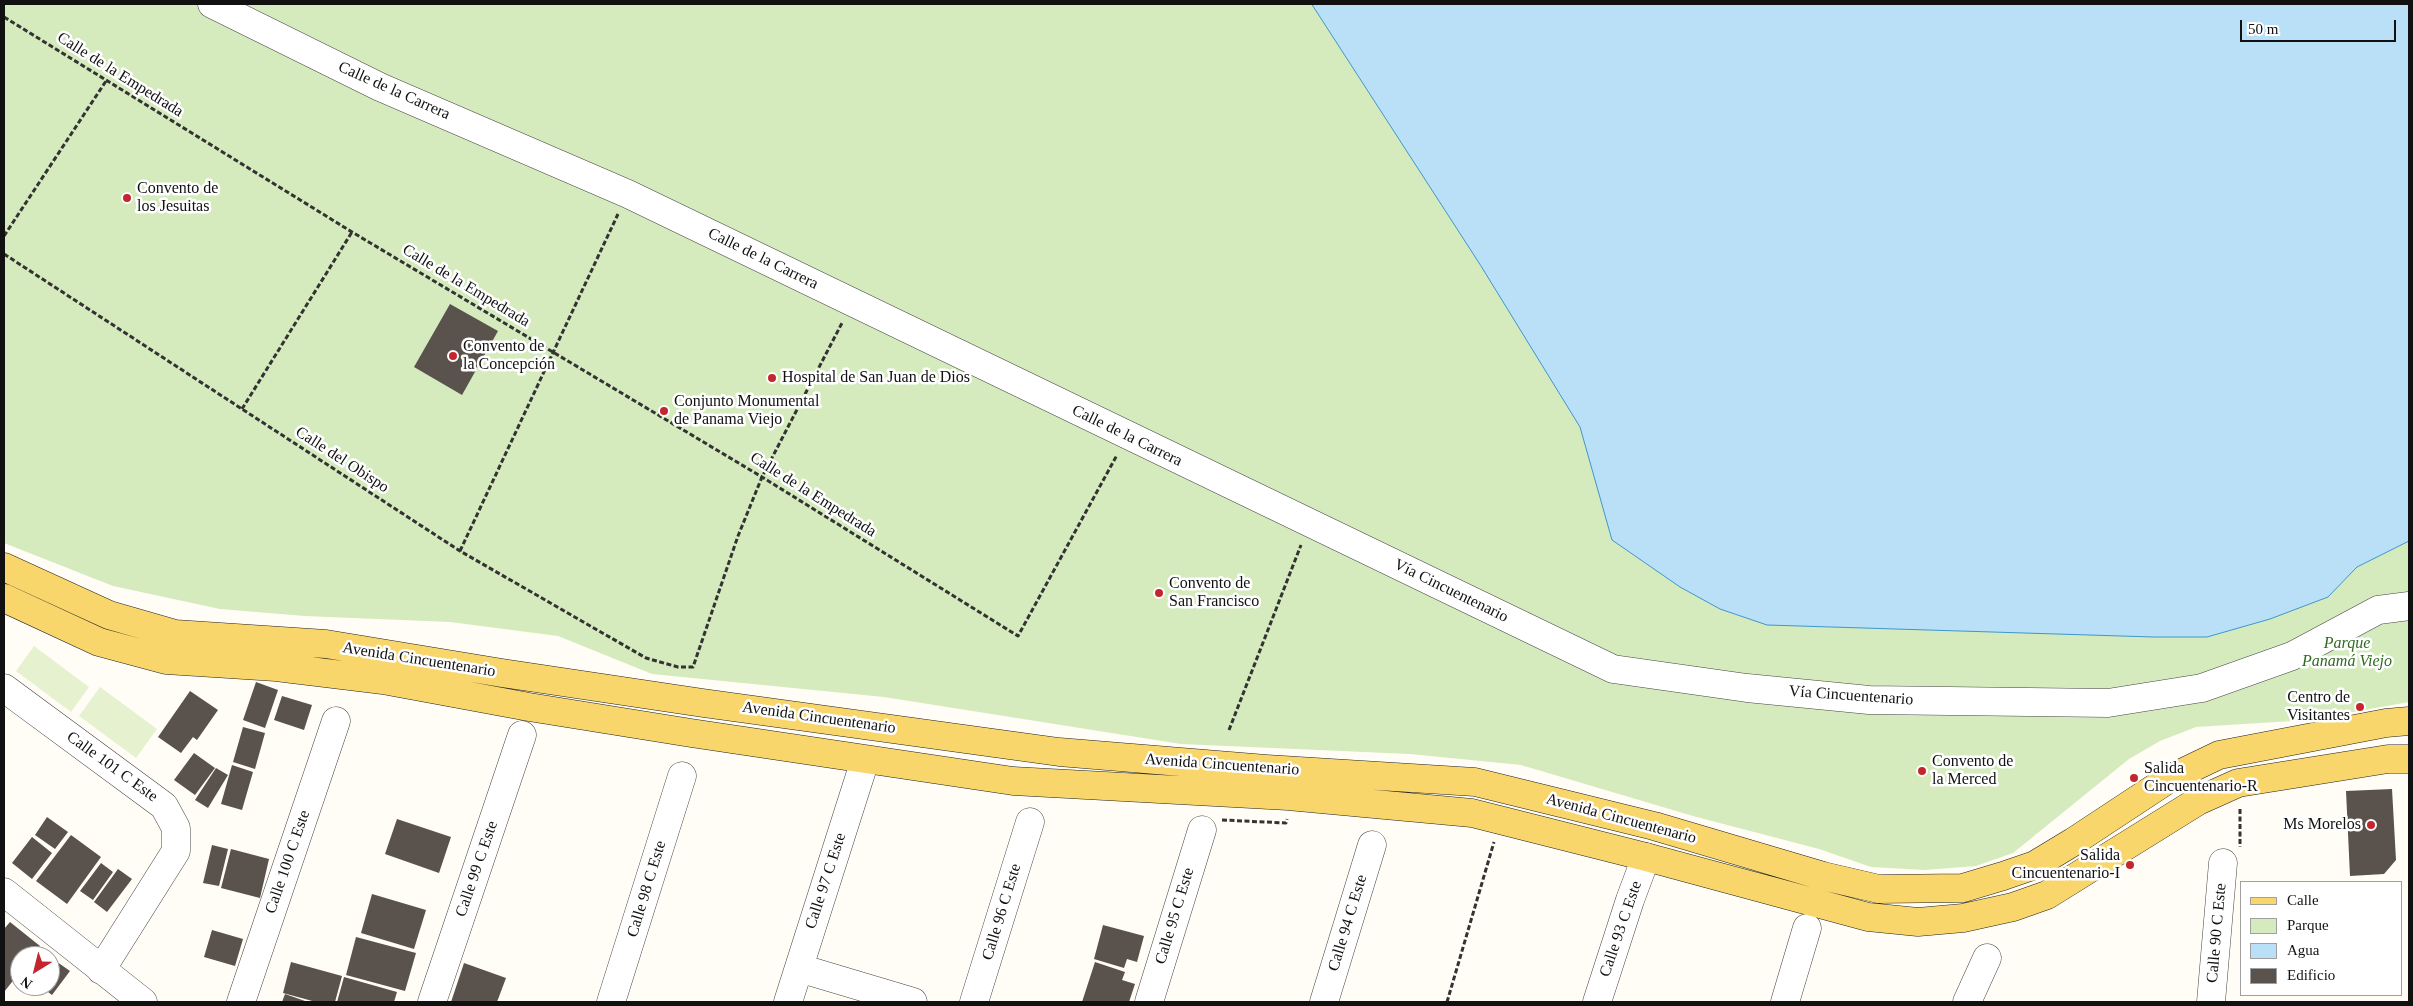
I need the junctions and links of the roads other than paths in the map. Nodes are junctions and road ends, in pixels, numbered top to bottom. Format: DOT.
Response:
graph roads {
  1 [pos="212,4"];
  2 [pos="1309,523"];
  3 [pos="4,568"];
  4 [pos="4,598"];
  5 [pos="2409,606"];
  6 [pos="4,688"];
  7 [pos="336,721"];
  8 [pos="2409,721"];
  9 [pos="522,735"];
  10 [pos="2409,759"];
  11 [pos="865,760"];
  12 [pos="682,776"];
  13 [pos="1030,822"];
  14 [pos="1202,830"];
  15 [pos="1372,845"];
  16 [pos="1646,857"];
  17 [pos="2223,863"];
  18 [pos="4,892"];
  19 [pos="1807,928"];
  20 [pos="1987,958"];
  21 [pos="799,968"];
  22 [pos="101,970"];
  23 [pos="143,1002"];
  24 [pos="241,1002"];
  25 [pos="432,1002"];
  26 [pos="611,1002"];
  27 [pos="788,1002"];
  28 [pos="913,1002"];
  29 [pos="974,1002"];
  30 [pos="1149,1002"];
  31 [pos="1324,1002"];
  32 [pos="1597,1002"];
  33 [pos="1785,1002"];
  34 [pos="1967,1002"];
  35 [pos="2211,1002"];
  1 -- 2 [label="street, Calle de la Carrera"];
  2 -- 5 [label="street, Vía Cincuentenario"];
  3 -- 8 [label="main road, Avenida Cincuentenario"];
  4 -- 11 [label="main road, Avenida Cincuentenario"];
  6 -- 22 [label="street, Calle 101 C Este"];
  7 -- 24 [label="street, Calle 100 C Este"];
  9 -- 25 [label="street, Calle 99 C Este"];
  10 -- 16 [label="main road, Avenida Cincuentenario"];
  11 -- 16 [label="main road, Avenida Cincuentenario"];
  11 -- 21 [label="street, Calle 97 C Este"];
  12 -- 26 [label="street, Calle 98 C Este"];
  13 -- 29 [label="street, Calle 96 C Este"];
  14 -- 30 [label="street, Calle 95 C Este"];
  15 -- 31 [label="street, Calle 94 C Este"];
  16 -- 32 [label="street, Calle 93 C Este"];
  17 -- 35 [label="street, Calle 90 C Este"];
  18 -- 22 [label="street"];
  19 -- 33 [label="street"];
  20 -- 34 [label="street"];
  21 -- 27 [label="street, Calle 97 C Este"];
  21 -- 28 [label="street"];
  22 -- 23 [label="street"];
}
